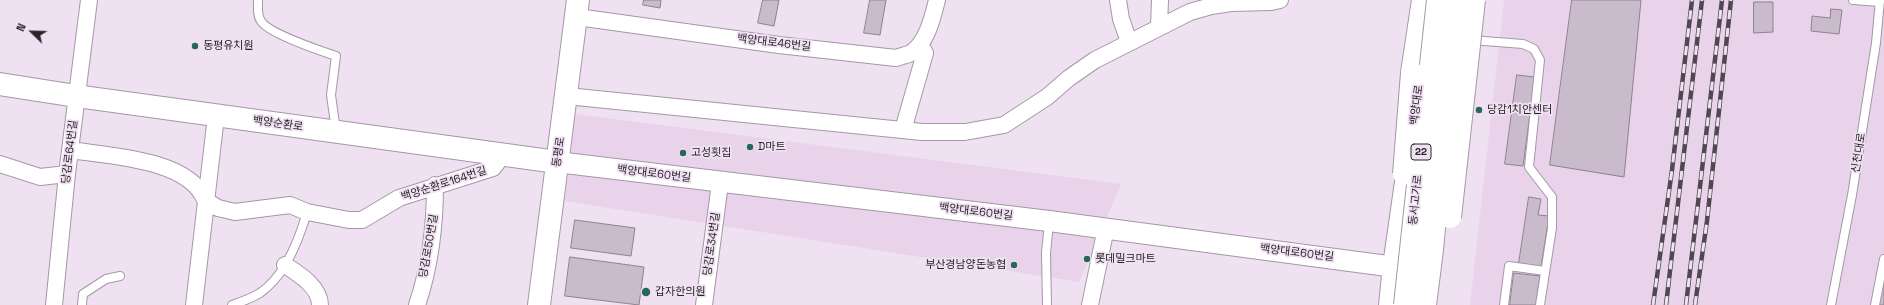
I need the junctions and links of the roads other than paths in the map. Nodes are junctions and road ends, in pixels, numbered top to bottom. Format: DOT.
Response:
graph roads {
  1 [pos="89,0"];
  2 [pos="258,0"];
  3 [pos="937,0"];
  4 [pos="1118,0"];
  5 [pos="1160,0"];
  6 [pos="1280,0"];
  7 [pos="1423,0"];
  8 [pos="1429,0"];
  9 [pos="1438,0"];
  10 [pos="1455,0"];
  11 [pos="1461,0"];
  12 [pos="1474,0"];
  13 [pos="1853,0"];
  14 [pos="1880,1"];
  15 [pos="578,9"];
  16 [pos="1159,27"];
  17 [pos="1464,39"];
  18 [pos="1129,42"];
  19 [pos="920,45"];
  20 [pos="1456,79"];
  21 [pos="0,84"];
  22 [pos="76,96"];
  23 [pos="567,96"];
  24 [pos="216,116"];
  25 [pos="903,130"];
  26 [pos="336,132"];
  27 [pos="70,150"];
  28 [pos="502,156"];
  29 [pos="557,162"];
  30 [pos="0,164"];
  31 [pos="67,174"];
  32 [pos="720,183"];
  33 [pos="436,185"];
  34 [pos="205,200"];
  35 [pos="1403,204"];
  36 [pos="1443,210"];
  37 [pos="307,212"];
  38 [pos="1049,221"];
  39 [pos="1106,228"];
  40 [pos="1884,259"];
  41 [pos="285,265"];
  42 [pos="1394,266"];
  43 [pos="1429,270"];
  44 [pos="1545,270"];
  45 [pos="120,276"];
  46 [pos="1432,303"];
  47 [pos="54,305"];
  48 [pos="82,305"];
  49 [pos="194,305"];
  50 [pos="232,305"];
  51 [pos="320,305"];
  52 [pos="417,305"];
  53 [pos="539,305"];
  54 [pos="704,305"];
  55 [pos="1047,305"];
  56 [pos="1090,305"];
  57 [pos="1390,305"];
  58 [pos="1394,305"];
  59 [pos="1405,305"];
  60 [pos="1504,305"];
  61 [pos="1540,305"];
  62 [pos="1831,305"];
  63 [pos="1875,305"];
  1 -- 22 [label="street, 당감로64번길"];
  2 -- 26 [label="lane"];
  3 -- 19 [label="street"];
  4 -- 18 [label="street"];
  5 -- 16 [label="street"];
  6 -- 16 [label="street"];
  7 -- 58 [label="main road, bridge"];
  8 -- 35 [label="main road, 백양대로"];
  9 -- 59 [label="main road, 동서고가로 / 22, bridge"];
  10 -- 43 [label="main road, 동서고가로 / 22, bridge"];
  11 -- 20 [label="main road"];
  12 -- 17 [label="main road"];
  12 -- 43 [label="main road, bridge"];
  13 -- 14 [label="lane"];
  14 -- 62 [label="lane, 신천대로"];
  15 -- 19 [label="street, 백양대로46번길"];
  15 -- 23 [label="main road, 동평로"];
  16 -- 18 [label="street"];
  17 -- 20 [label="main road"];
  17 -- 44 [label="lane"];
  18 -- 25 [label="street"];
  19 -- 25 [label="street"];
  20 -- 36 [label="main road"];
  21 -- 22 [label="main road, 백양순환로"];
  22 -- 24 [label="main road, 백양순환로"];
  22 -- 27 [label="street, 당감로64번길"];
  23 -- 25 [label="street"];
  23 -- 29 [label="main road, 동평로"];
  24 -- 26 [label="main road, 백양순환로"];
  24 -- 34 [label="street"];
  26 -- 28 [label="main road, 백양순환로"];
  27 -- 31 [label="street, 당감로64번길"];
  27 -- 34 [label="street, 백양순환로164번길"];
  28 -- 29 [label="main road, 백양순환로"];
  28 -- 33 [label="street, 백양순환로164번길"];
  29 -- 32 [label="street, 백양대로60번길"];
  29 -- 53 [label="main road, 동평로"];
  30 -- 31 [label="street"];
  31 -- 47 [label="street, 당감로64번길"];
  32 -- 38 [label="street, 백양대로60번길"];
  32 -- 54 [label="street, 당감로34번길"];
  33 -- 37 [label="street, 백양순환로164번길"];
  33 -- 52 [label="street, 당감로50번길"];
  34 -- 37 [label="street, 백양순환로164번길"];
  34 -- 49 [label="street"];
  35 -- 36 [label="main road"];
  35 -- 42 [label="main road, 백양대로"];
  36 -- 46 [label="main road"];
  37 -- 41 [label="lane"];
  38 -- 39 [label="street, 백양대로60번길"];
  38 -- 55 [label="lane"];
  39 -- 42 [label="street, 백양대로60번길"];
  39 -- 56 [label="street"];
  40 -- 63 [label="lane"];
  41 -- 50 [label="lane"];
  41 -- 51 [label="street"];
  42 -- 46 [label="street, 백양대로60번길"];
  42 -- 57 [label="main road, 백양대로"];
  43 -- 46 [label="main road, 동서고가로 / 22, bridge"];
  44 -- 60 [label="lane"];
  44 -- 61 [label="lane"];
  45 -- 48 [label="lane"];
}
